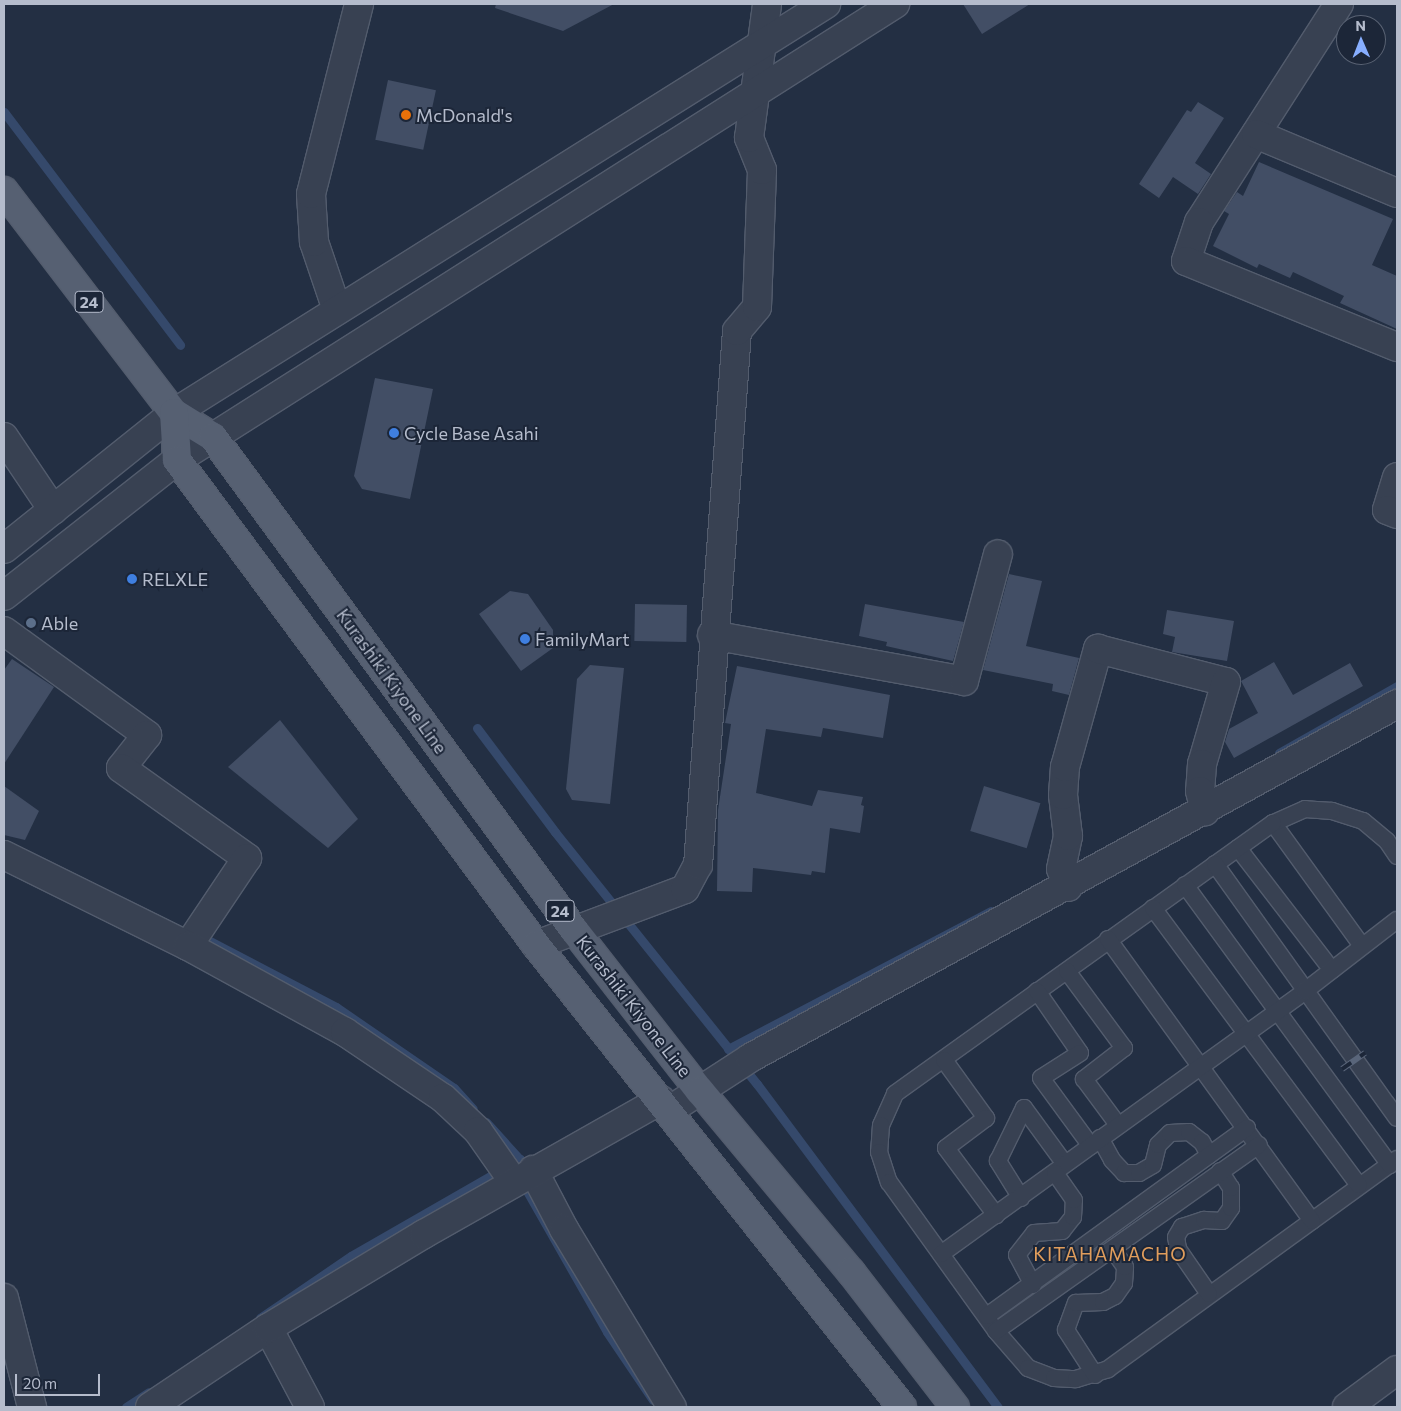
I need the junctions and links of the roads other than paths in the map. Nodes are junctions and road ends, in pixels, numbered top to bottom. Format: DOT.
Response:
graph roads {
  1 [pos="359,4"];
  2 [pos="767,4"];
  3 [pos="826,4"];
  4 [pos="896,4"];
  5 [pos="1339,4"];
  6 [pos="762,44"];
  7 [pos="754,91"];
  8 [pos="1256,134"];
  9 [pos="4,191"];
  10 [pos="1397,193"];
  11 [pos="337,310"];
  12 [pos="1397,347"];
  13 [pos="174,413"];
  14 [pos="4,437"];
  15 [pos="212,437"];
  16 [pos="177,460"];
  17 [pos="1397,477"];
  18 [pos="53,510"];
  19 [pos="1397,514"];
  20 [pos="4,549"];
  21 [pos="998,554"];
  22 [pos="4,596"];
  23 [pos="4,631"];
  24 [pos="712,635"];
  25 [pos="1397,704"];
  26 [pos="1202,801"];
  27 [pos="1273,823"];
  28 [pos="1238,848"];
  29 [pos="4,855"];
  30 [pos="1397,856"];
  31 [pos="1215,864"];
  32 [pos="1064,877"];
  33 [pos="1185,885"];
  34 [pos="1153,908"];
  35 [pos="1397,920"];
  36 [pos="574,930"];
  37 [pos="1108,939"];
  38 [pos="536,945"];
  39 [pos="188,946"];
  40 [pos="1362,946"];
  41 [pos="1332,970"];
  42 [pos="1067,971"];
  43 [pos="1037,990"];
  44 [pos="1304,991"];
  45 [pos="1278,1010"];
  46 [pos="1244,1034"];
  47 [pos="944,1060"];
  48 [pos="1202,1066"];
  49 [pos="700,1091"];
  50 [pos="665,1105"];
  51 [pos="1397,1118"];
  52 [pos="1118,1125"];
  53 [pos="1247,1128"];
  54 [pos="1095,1142"];
  55 [pos="1259,1145"];
  56 [pos="1209,1155"];
  57 [pos="1394,1162"];
  58 [pos="1060,1168"];
  59 [pos="1220,1171"];
  60 [pos="513,1172"];
  61 [pos="1359,1186"];
  62 [pos="1021,1198"];
  63 [pos="996,1214"];
  64 [pos="1312,1221"];
  65 [pos="1113,1250"];
  66 [pos="941,1254"];
  67 [pos="1033,1285"];
  68 [pos="1209,1294"];
  69 [pos="4,1298"];
  70 [pos="987,1316"];
  71 [pos="268,1328"];
  72 [pos="996,1331"];
  73 [pos="1397,1370"];
  74 [pos="1094,1375"];
  75 [pos="32,1407"];
  76 [pos="150,1407"];
  77 [pos="310,1407"];
  78 [pos="672,1407"];
  79 [pos="902,1407"];
  80 [pos="955,1407"];
  81 [pos="1347,1407"];
  1 -- 11 [label="street"];
  2 -- 6 [label="street"];
  3 -- 6 [label="street"];
  4 -- 7 [label="street"];
  5 -- 8 [label="street"];
  6 -- 7 [label="street"];
  6 -- 11 [label="street"];
  7 -- 15 [label="street"];
  7 -- 24 [label="street"];
  8 -- 10 [label="street"];
  8 -- 12 [label="street"];
  9 -- 13 [label="main road, Kurashiki Kiyone Line / 24"];
  11 -- 13 [label="street"];
  13 -- 15 [label="main road, Kurashiki Kiyone Line / 24"];
  13 -- 16 [label="main road"];
  13 -- 18 [label="street"];
  14 -- 18 [label="street"];
  15 -- 16 [label="street"];
  15 -- 36 [label="main road, Kurashiki Kiyone Line / 24"];
  16 -- 22 [label="street"];
  16 -- 38 [label="main road, Kurashiki Kiyone Line / 24"];
  17 -- 19 [label="street"];
  18 -- 20 [label="street"];
  21 -- 24 [label="street"];
  23 -- 39 [label="street"];
  24 -- 36 [label="street"];
  25 -- 26 [label="street"];
  26 -- 32 [label="street"];
  26 -- 32 [label="street"];
  27 -- 28 [label="lane"];
  27 -- 30 [label="lane"];
  27 -- 40 [label="lane"];
  28 -- 31 [label="lane"];
  28 -- 41 [label="lane"];
  29 -- 39 [label="street"];
  31 -- 33 [label="lane"];
  31 -- 44 [label="lane"];
  32 -- 49 [label="street"];
  33 -- 34 [label="lane"];
  33 -- 45 [label="lane"];
  34 -- 37 [label="lane"];
  34 -- 46 [label="lane"];
  35 -- 40 [label="lane"];
  36 -- 38 [label="street"];
  36 -- 49 [label="main road, Kurashiki Kiyone Line / 24"];
  37 -- 42 [label="lane"];
  37 -- 48 [label="lane"];
  38 -- 50 [label="main road, Kurashiki Kiyone Line / 24"];
  39 -- 60 [label="street"];
  40 -- 41 [label="lane"];
  41 -- 44 [label="lane"];
  42 -- 43 [label="lane"];
  42 -- 52 [label="lane"];
  43 -- 47 [label="lane"];
  43 -- 54 [label="lane"];
  44 -- 45 [label="lane"];
  44 -- 51 [label="lane"];
  45 -- 46 [label="lane"];
  45 -- 57 [label="lane"];
  46 -- 48 [label="lane"];
  46 -- 61 [label="lane"];
  47 -- 63 [label="lane"];
  47 -- 66 [label="lane"];
  48 -- 52 [label="lane"];
  48 -- 53 [label="lane"];
  49 -- 50 [label="street"];
  49 -- 80 [label="main road, Kurashiki Kiyone Line / 24"];
  50 -- 60 [label="street"];
  50 -- 79 [label="main road, Kurashiki Kiyone Line / 24"];
  52 -- 54 [label="lane"];
  53 -- 55 [label="lane"];
  53 -- 56 [label="lane"];
  54 -- 56 [label="lane"];
  54 -- 58 [label="lane"];
  55 -- 59 [label="lane"];
  55 -- 64 [label="lane"];
  56 -- 67 [label="lane"];
  57 -- 61 [label="lane"];
  58 -- 62 [label="lane"];
  58 -- 62 [label="lane"];
  58 -- 67 [label="lane"];
  59 -- 65 [label="lane"];
  59 -- 68 [label="lane"];
  60 -- 71 [label="street"];
  60 -- 78 [label="street"];
  61 -- 64 [label="lane"];
  62 -- 63 [label="lane"];
  63 -- 66 [label="lane"];
  64 -- 68 [label="lane"];
  65 -- 72 [label="lane"];
  65 -- 74 [label="lane"];
  66 -- 70 [label="lane"];
  67 -- 70 [label="lane"];
  68 -- 74 [label="lane"];
  69 -- 75 [label="street"];
  70 -- 72 [label="lane"];
  71 -- 76 [label="street"];
  71 -- 77 [label="street"];
  72 -- 74 [label="lane"];
  73 -- 81 [label="street"];
}
